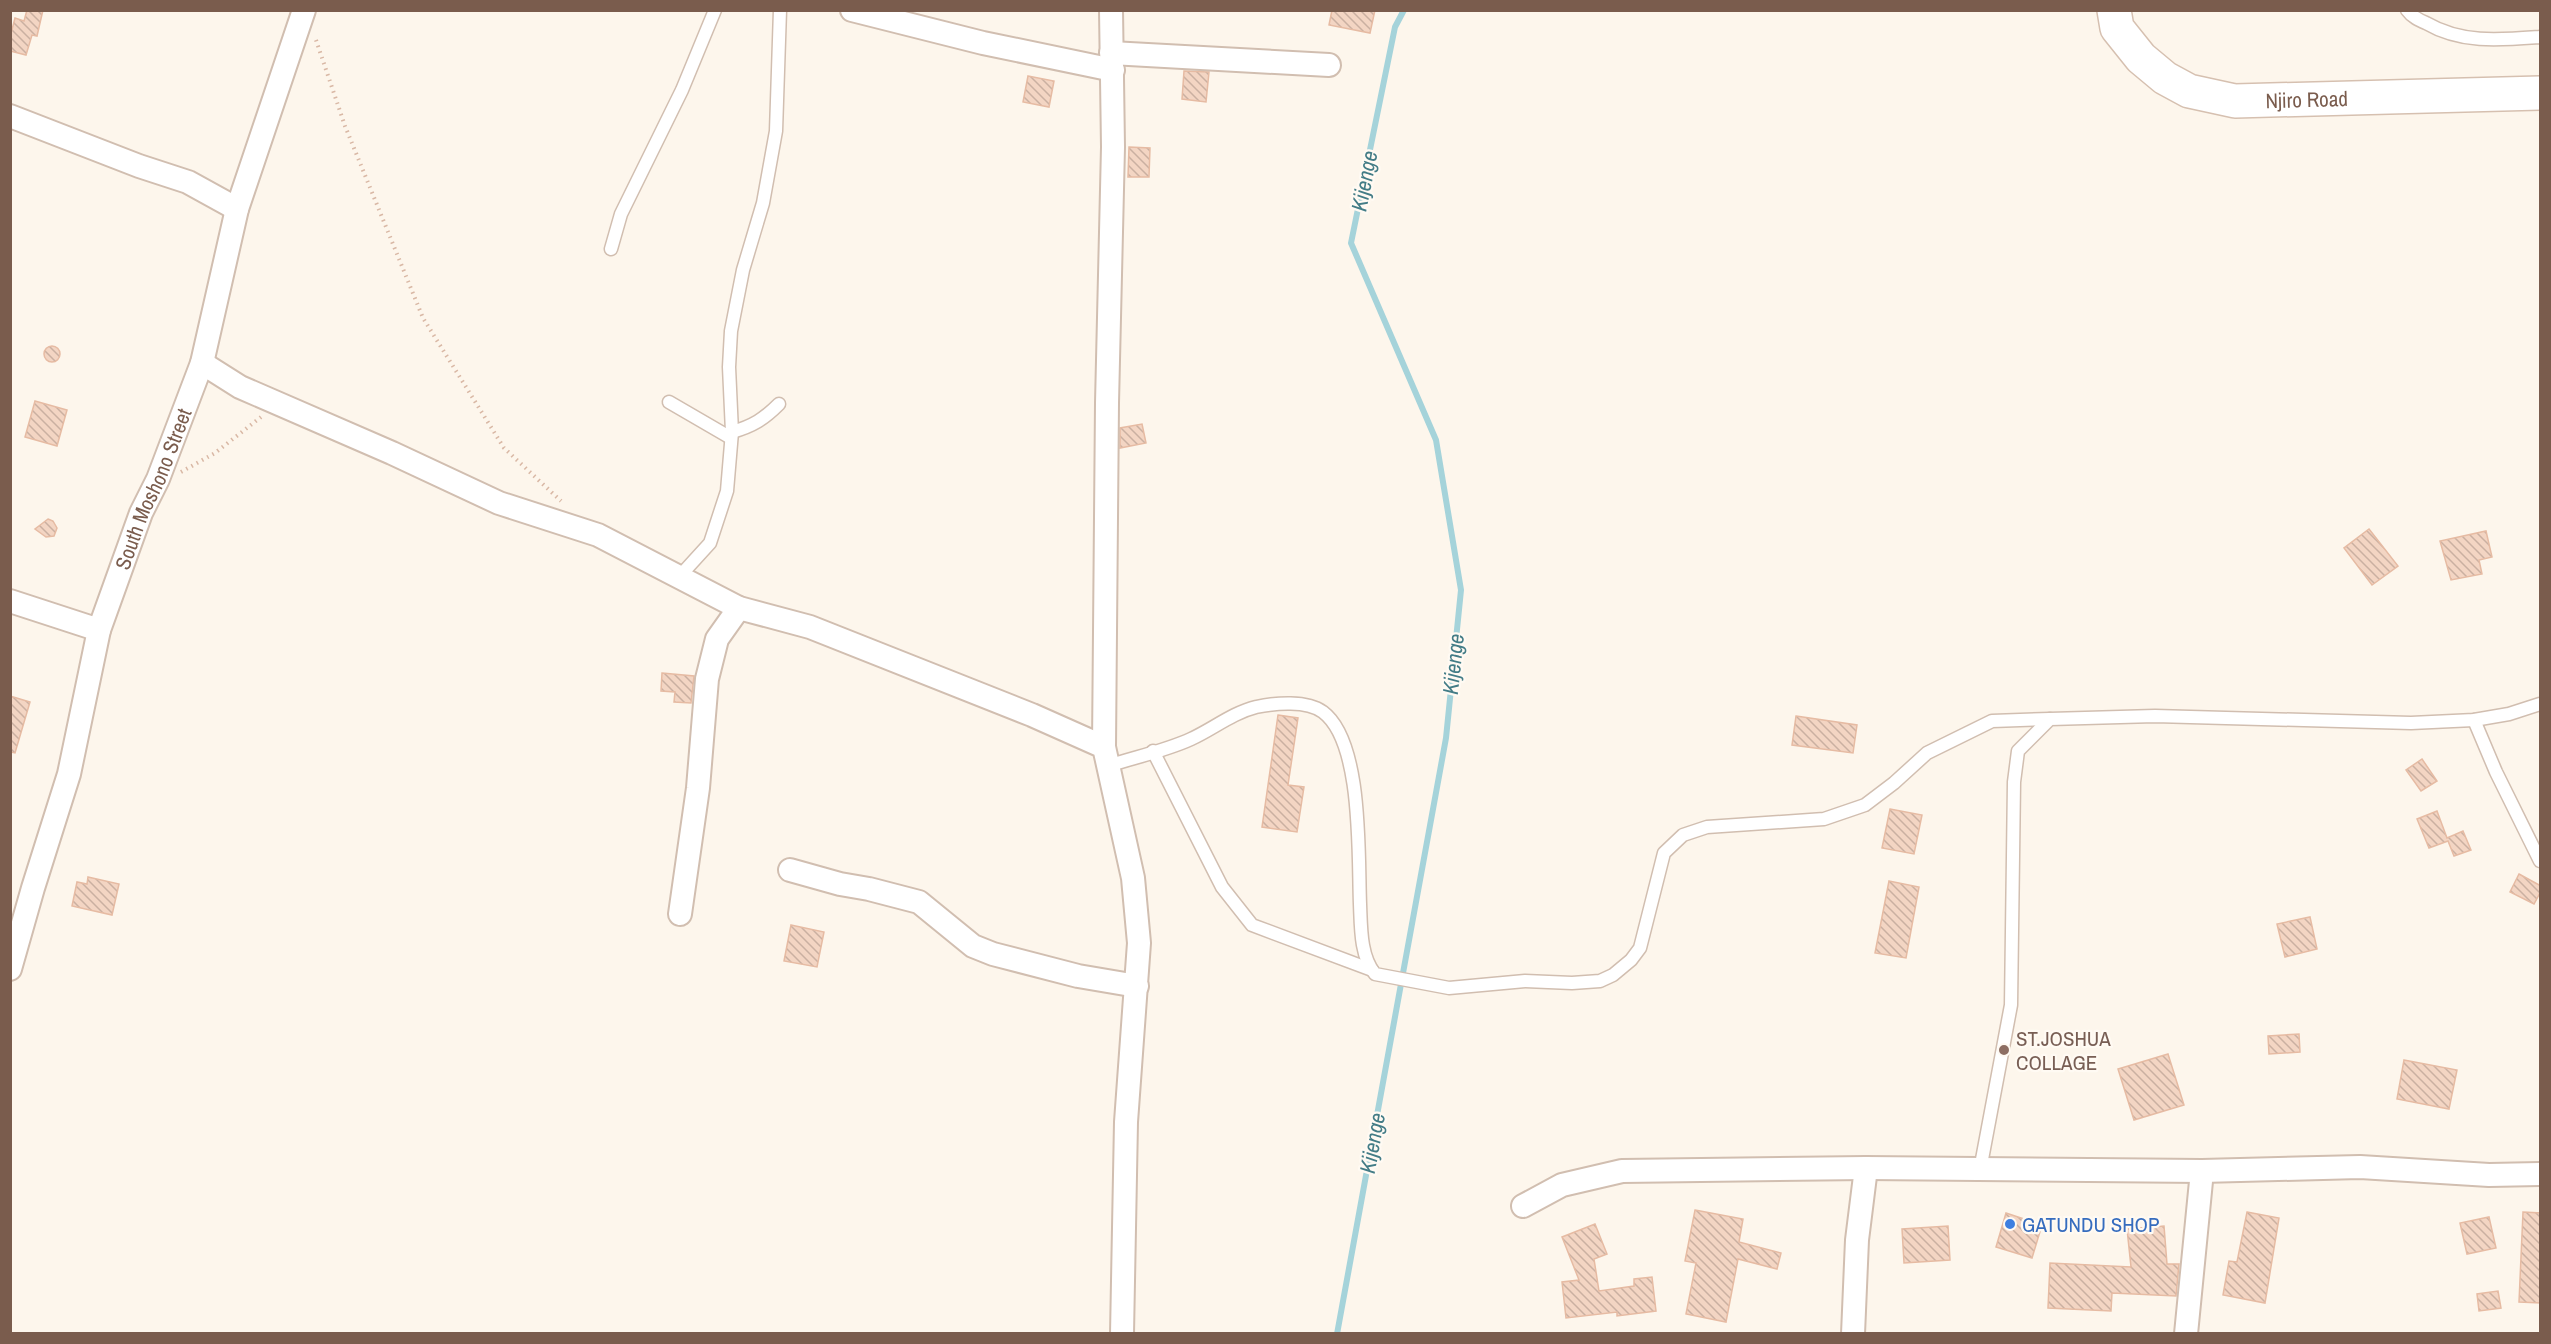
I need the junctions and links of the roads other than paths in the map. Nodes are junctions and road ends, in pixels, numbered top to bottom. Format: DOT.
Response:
graph roads {
  1 [pos="304,10"];
  2 [pos="715,10"];
  3 [pos="780,10"];
  4 [pos="852,10"];
  5 [pos="1111,10"];
  6 [pos="2114,10"];
  7 [pos="2407,10"];
  8 [pos="2541,37"];
  9 [pos="1112,61"];
  10 [pos="1329,65"];
  11 [pos="2541,93"];
  12 [pos="10,116"];
  13 [pos="237,209"];
  14 [pos="611,249"];
  15 [pos="202,363"];
  16 [pos="669,402"];
  17 [pos="779,404"];
  18 [pos="732,435"];
  19 [pos="679,577"];
  20 [pos="10,601"];
  21 [pos="739,608"];
  22 [pos="99,630"];
  23 [pos="2541,704"];
  24 [pos="2050,719"];
  25 [pos="2474,720"];
  26 [pos="1153,751"];
  27 [pos="1106,757"];
  28 [pos="2541,861"];
  29 [pos="790,870"];
  30 [pos="680,914"];
  31 [pos="14,939"];
  32 [pos="10,969"];
  33 [pos="1375,973"];
  34 [pos="1137,986"];
  35 [pos="1866,1168"];
  36 [pos="1980,1170"];
  37 [pos="2202,1171"];
  38 [pos="2541,1174"];
  39 [pos="1523,1206"];
  40 [pos="1122,1334"];
  41 [pos="1853,1334"];
  42 [pos="2186,1334"];
  1 -- 13 [label="street, South Moshono Street"];
  2 -- 14 [label="lane"];
  3 -- 18 [label="lane"];
  4 -- 9 [label="street"];
  5 -- 9 [label="street"];
  6 -- 11 [label="street, Njiro Road"];
  7 -- 8 [label="lane"];
  9 -- 10 [label="street"];
  9 -- 27 [label="street"];
  12 -- 13 [label="street"];
  13 -- 15 [label="street, South Moshono Street"];
  15 -- 19 [label="street"];
  15 -- 22 [label="street, South Moshono Street"];
  16 -- 18 [label="lane"];
  17 -- 18 [label="lane"];
  18 -- 19 [label="lane"];
  19 -- 21 [label="street"];
  20 -- 22 [label="street"];
  21 -- 27 [label="street"];
  21 -- 30 [label="street"];
  22 -- 31 [label="street, South Moshono Street"];
  23 -- 25 [label="lane"];
  24 -- 25 [label="lane"];
  24 -- 33 [label="lane"];
  24 -- 36 [label="lane"];
  25 -- 28 [label="lane"];
  26 -- 27 [label="lane"];
  26 -- 33 [label="lane"];
  26 -- 33 [label="lane"];
  27 -- 34 [label="street"];
  29 -- 34 [label="street"];
  31 -- 32 [label="street, South Moshono Street"];
  34 -- 40 [label="street"];
  35 -- 36 [label="street"];
  35 -- 39 [label="street"];
  35 -- 41 [label="street"];
  36 -- 37 [label="street"];
  37 -- 38 [label="street"];
  37 -- 42 [label="street"];
}
